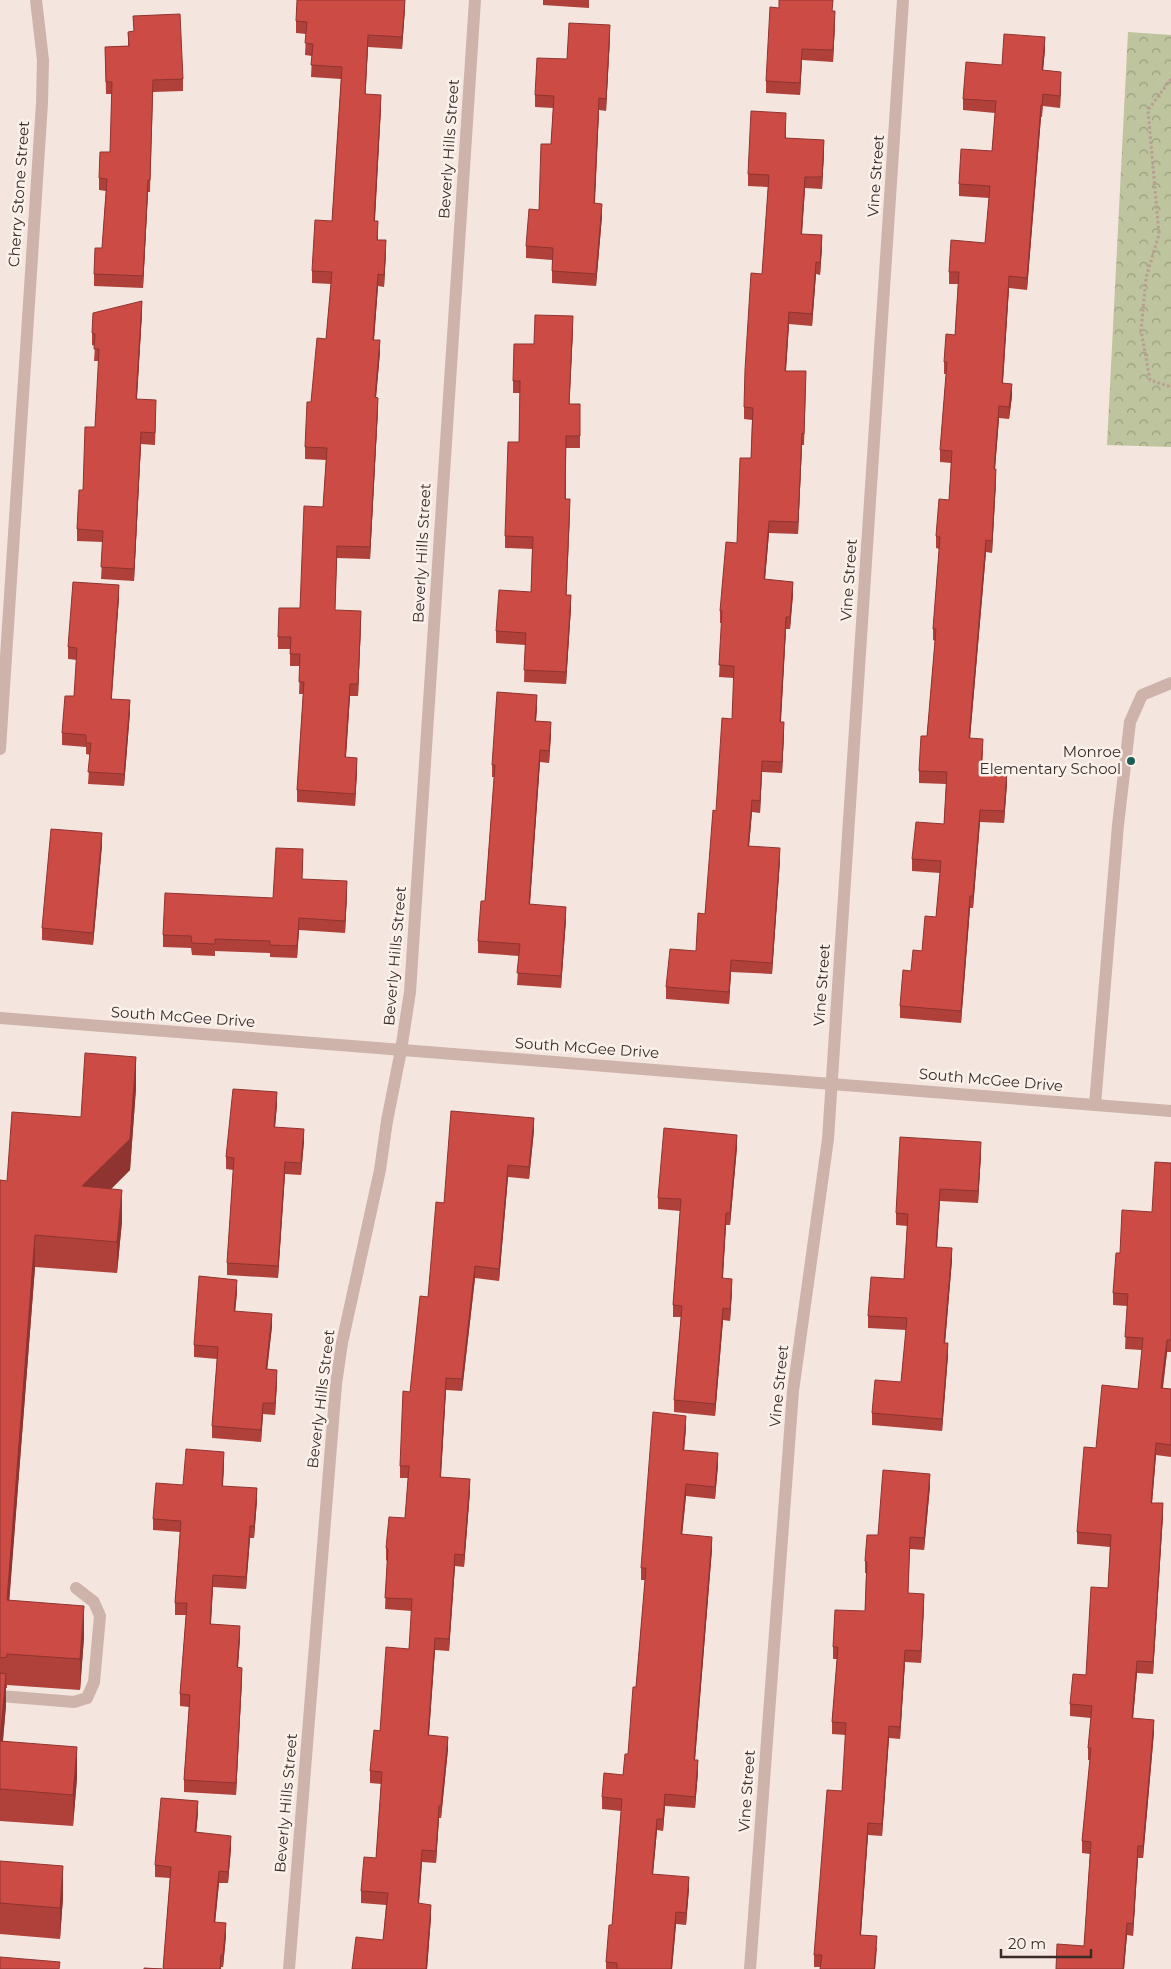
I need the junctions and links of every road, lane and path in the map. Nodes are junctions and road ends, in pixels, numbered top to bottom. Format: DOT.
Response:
graph roads {
  1 [pos="36,0"];
  2 [pos="475,0"];
  3 [pos="904,0"];
  4 [pos="1171,80"];
  5 [pos="1171,387"];
  6 [pos="1171,683"];
  7 [pos="0,749"];
  8 [pos="0,1018"];
  9 [pos="401,1050"];
  10 [pos="831,1083"];
  11 [pos="1095,1105"];
  12 [pos="1171,1112"];
  13 [pos="76,1588"];
  14 [pos="0,1696"];
  15 [pos="289,1969"];
  16 [pos="750,1969"];
  1 -- 7 [label="street, Cherry Stone Street"];
  2 -- 9 [label="street, Beverly Hills Street"];
  3 -- 10 [label="street, Vine Street"];
  4 -- 5 [label="path"];
  6 -- 11 [label="street"];
  8 -- 9 [label="street, South McGee Drive"];
  9 -- 10 [label="street, South McGee Drive"];
  9 -- 15 [label="street, Beverly Hills Street"];
  10 -- 11 [label="street, South McGee Drive"];
  10 -- 16 [label="street, Vine Street"];
  11 -- 12 [label="street, South McGee Drive"];
  13 -- 14 [label="street"];
}
